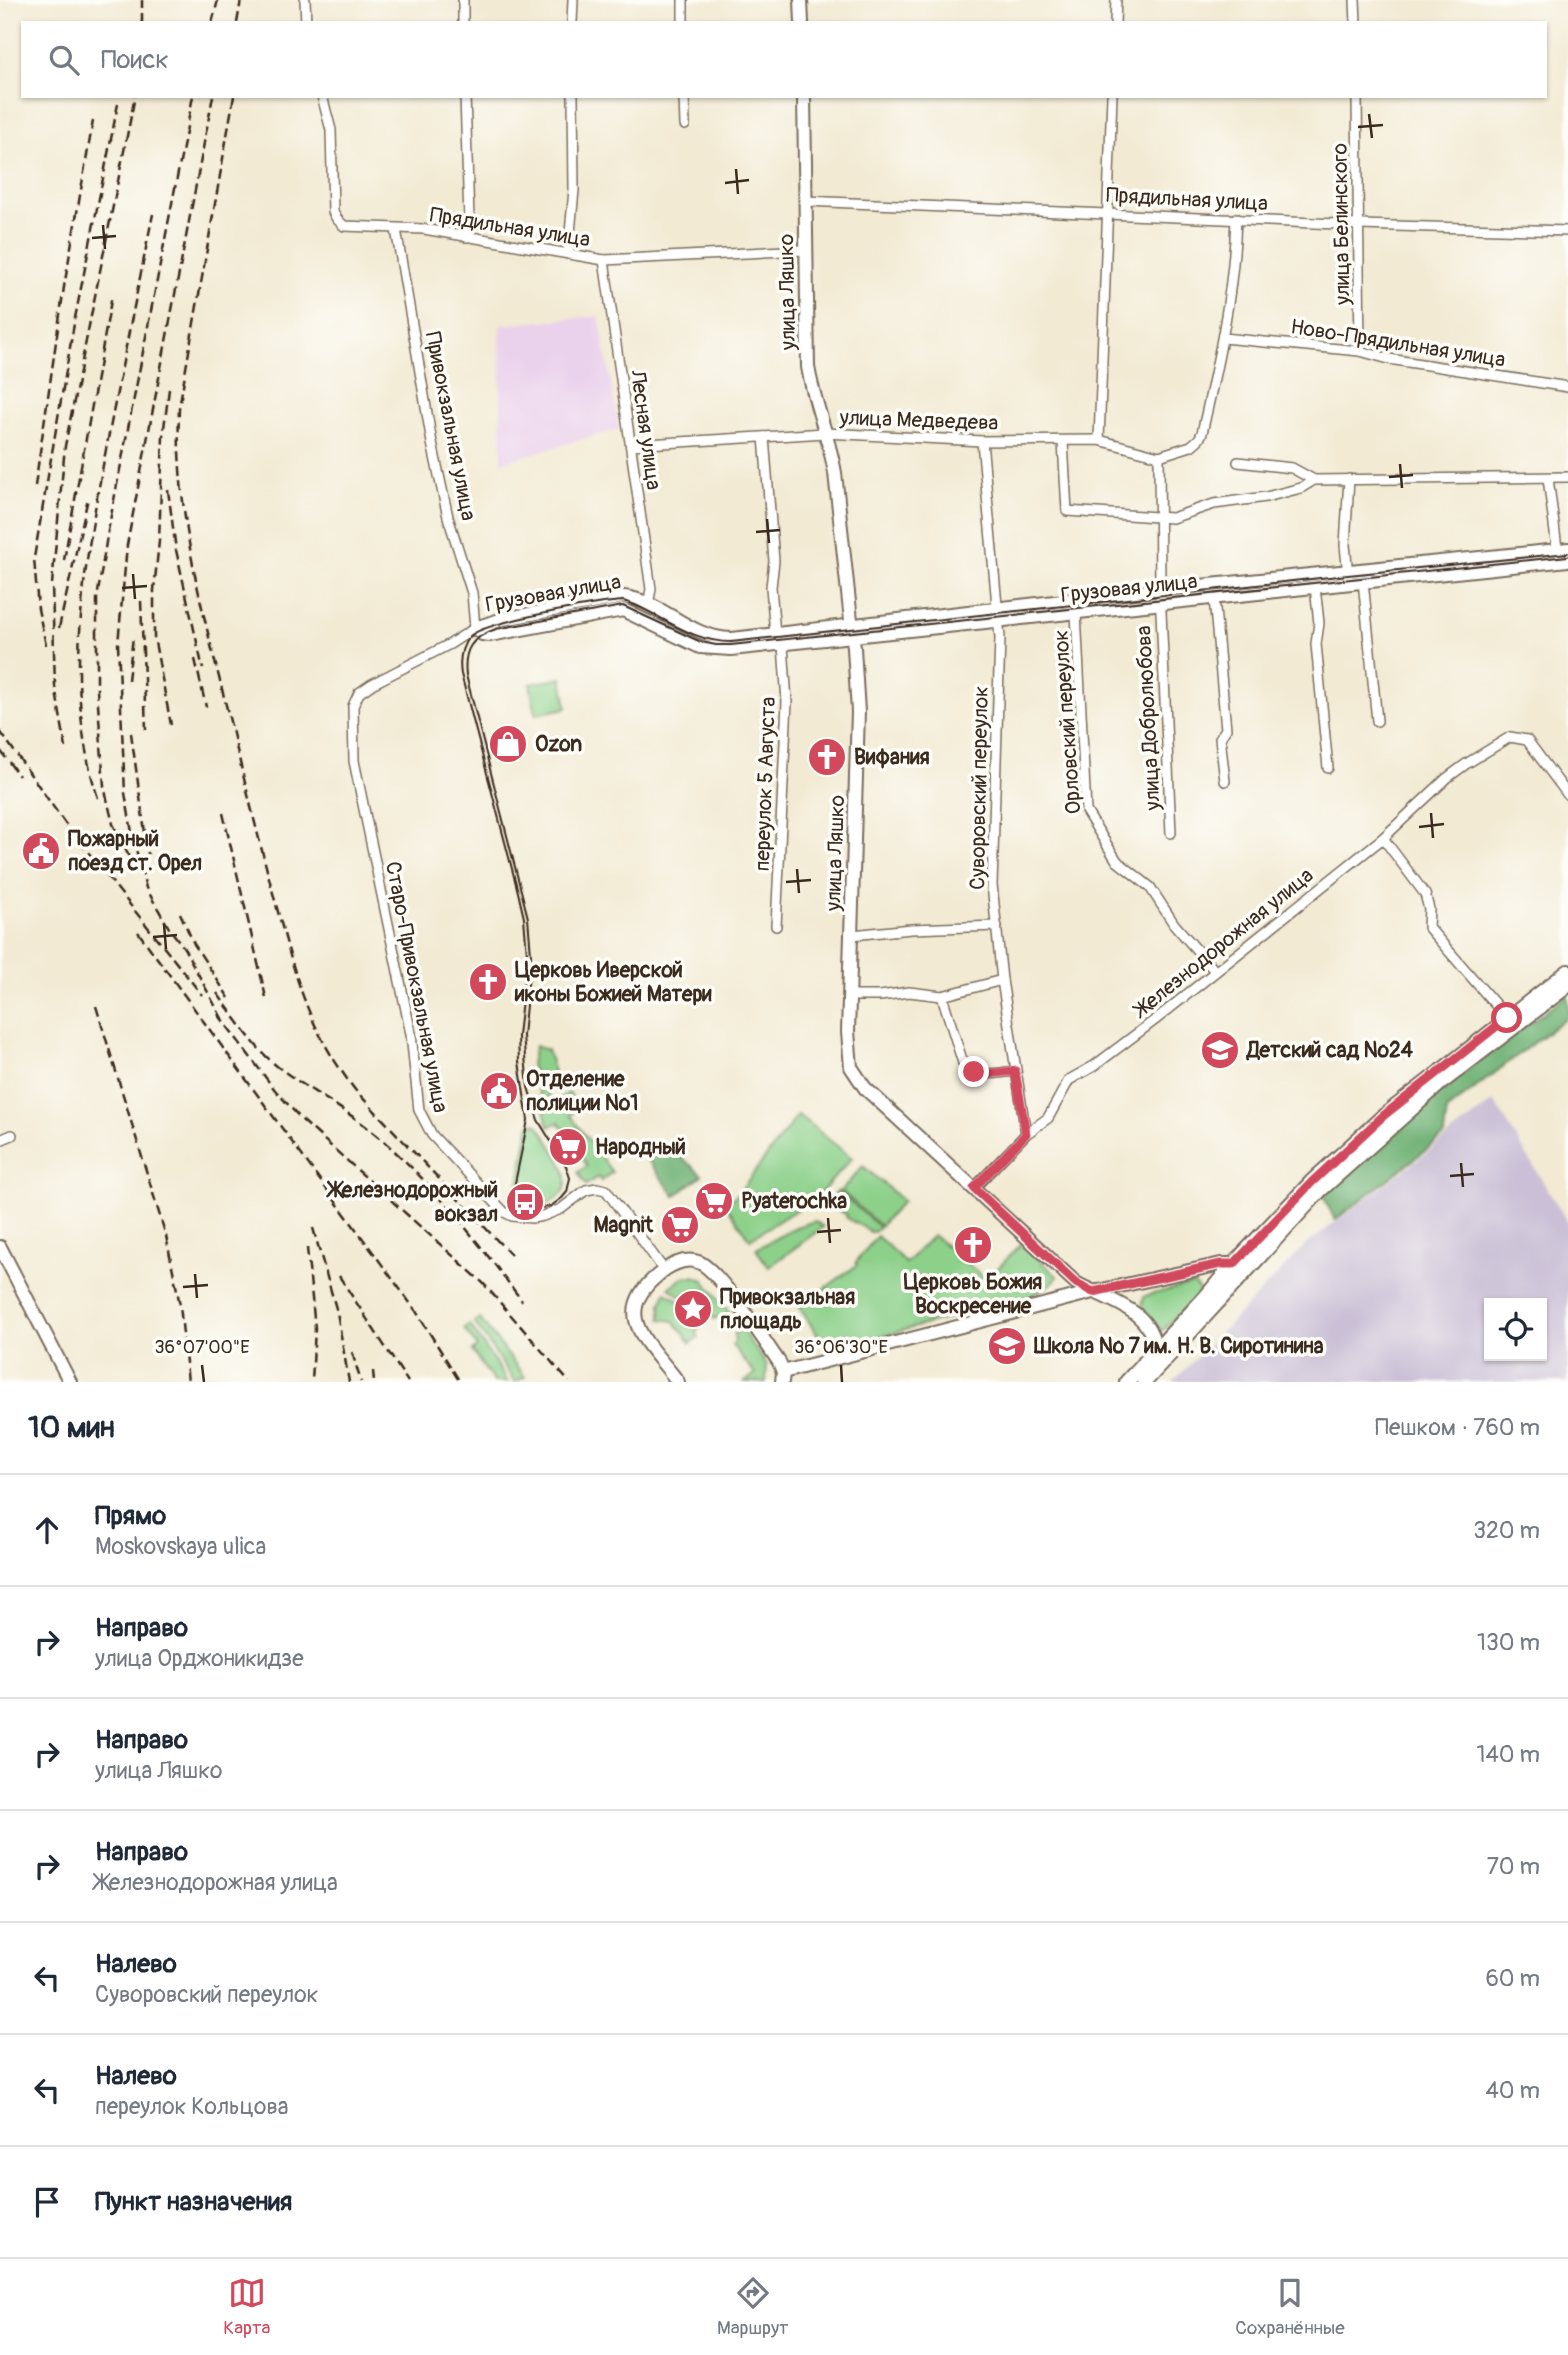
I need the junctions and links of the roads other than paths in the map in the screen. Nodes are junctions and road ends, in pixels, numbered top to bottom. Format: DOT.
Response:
graph roads {
  1 [pos="305,0"];
  2 [pos="463,0"];
  3 [pos="573,0"];
  4 [pos="683,0"];
  5 [pos="801,0"];
  6 [pos="1116,0"];
  7 [pos="1355,0"];
  8 [pos="306,21"];
  9 [pos="463,21"];
  10 [pos="572,21"];
  11 [pos="683,21"];
  12 [pos="802,21"];
  13 [pos="1115,21"];
  14 [pos="1356,21"];
  15 [pos="323,98"];
  16 [pos="465,98"];
  17 [pos="573,98"];
  18 [pos="684,98"];
  19 [pos="804,98"];
  20 [pos="1112,98"];
  21 [pos="1357,98"];
  22 [pos="685,125"];
  23 [pos="805,201"];
  24 [pos="1107,213"];
  25 [pos="1236,218"];
  26 [pos="1360,225"];
  27 [pos="396,229"];
  28 [pos="1568,230"];
  29 [pos="466,237"];
  30 [pos="805,250"];
  31 [pos="568,254"];
  32 [pos="604,260"];
  33 [pos="1223,338"];
  34 [pos="1360,351"];
  35 [pos="1568,387"];
  36 [pos="825,433"];
  37 [pos="764,437"];
  38 [pos="1099,440"];
  39 [pos="982,441"];
  40 [pos="1063,442"];
  41 [pos="631,445"];
  42 [pos="1159,456"];
  43 [pos="1238,462"];
  44 [pos="1568,477"];
  45 [pos="1548,478"];
  46 [pos="1314,480"];
  47 [pos="1349,480"];
  48 [pos="1161,517"];
  49 [pos="1563,555"];
  50 [pos="1348,577"];
  51 [pos="1363,582"];
  52 [pos="1315,587"];
  53 [pos="1160,597"];
  54 [pos="1214,598"];
  55 [pos="648,605"];
  56 [pos="1076,613"];
  57 [pos="999,615"];
  58 [pos="475,628"];
  59 [pos="852,631"];
  60 [pos="779,639"];
  61 [pos="1377,720"];
  62 [pos="1328,768"];
  63 [pos="1224,781"];
  64 [pos="1568,795"];
  65 [pos="1171,833"];
  66 [pos="1384,838"];
  67 [pos="776,926"];
  68 [pos="998,926"];
  69 [pos="852,935"];
  70 [pos="1214,971"];
  71 [pos="1568,972"];
  72 [pos="1002,980"];
  73 [pos="1568,985"];
  74 [pos="850,996"];
  75 [pos="942,996"];
  76 [pos="1507,1018"];
  77 [pos="1015,1071"];
  78 [pos="1026,1134"];
  79 [pos="12,1135"];
  80 [pos="0,1140"];
  81 [pos="974,1188"];
  82 [pos="0,1247"];
  83 [pos="1239,1267"];
  84 [pos="664,1269"];
  85 [pos="1093,1292"];
  86 [pos="1155,1350"];
  87 [pos="782,1377"];
  88 [pos="70,1382"];
  89 [pos="678,1382"];
  90 [pos="1127,1382"];
  91 [pos="1144,1382"];
  1 -- 8 [label="street"];
  2 -- 9 [label="street"];
  3 -- 10 [label="street"];
  4 -- 11 [label="street"];
  5 -- 12 [label="street"];
  6 -- 13 [label="street"];
  7 -- 14 [label="street"];
  15 -- 27 [label="street, Прядильная улица"];
  16 -- 29 [label="street"];
  17 -- 31 [label="street"];
  18 -- 22 [label="street"];
  19 -- 23 [label="street, улица Ляшко"];
  20 -- 24 [label="street"];
  21 -- 26 [label="street, улица Белинского"];
  23 -- 24 [label="street, Прядильная улица"];
  23 -- 30 [label="street, улица Ляшко"];
  24 -- 25 [label="street, Прядильная улица"];
  24 -- 38 [label="street"];
  25 -- 26 [label="street, Прядильная улица"];
  25 -- 33 [label="street"];
  26 -- 28 [label="street, Прядильная улица"];
  26 -- 34 [label="street, улица Белинского"];
  27 -- 29 [label="street, Прядильная улица"];
  27 -- 58 [label="street, Привокзальная улица"];
  29 -- 31 [label="street, Прядильная улица"];
  30 -- 32 [label="street, Прядильная улица"];
  30 -- 36 [label="street, улица Ляшко"];
  31 -- 32 [label="street, Прядильная улица"];
  32 -- 41 [label="street, Лесная улица"];
  33 -- 34 [label="street, Ново-Прядильная улица"];
  33 -- 42 [label="street"];
  34 -- 35 [label="street, Ново-Прядильная улица"];
  36 -- 37 [label="street, улица Медведева"];
  36 -- 39 [label="street, улица Медведева"];
  36 -- 59 [label="street, улица Ляшко"];
  37 -- 41 [label="street, улица Медведева"];
  37 -- 60 [label="street, переулок 5 Августа"];
  38 -- 40 [label="street, улица Медведева"];
  38 -- 42 [label="street, улица Медведева"];
  39 -- 40 [label="street, улица Медведева"];
  39 -- 57 [label="street, Суворовский переулок"];
  40 -- 48 [label="street"];
  41 -- 55 [label="street, Лесная улица"];
  42 -- 48 [label="street, улица Добролюбова"];
  43 -- 46 [label="street"];
  44 -- 45 [label="street"];
  45 -- 47 [label="street"];
  45 -- 49 [label="street"];
  46 -- 47 [label="street"];
  46 -- 48 [label="street"];
  47 -- 50 [label="street"];
  48 -- 53 [label="street, улица Добролюбова"];
  49 -- 50 [label="street, Грузовая улица"];
  49 -- 51 [label="street, Грузовая улица"];
  50 -- 51 [label="street, Грузовая улица"];
  50 -- 52 [label="street, Грузовая улица"];
  50 -- 53 [label="street, Грузовая улица"];
  51 -- 61 [label="street"];
  52 -- 54 [label="street, Грузовая улица"];
  52 -- 62 [label="street"];
  53 -- 54 [label="street, Грузовая улица"];
  53 -- 56 [label="street, Грузовая улица"];
  53 -- 57 [label="street, Грузовая улица"];
  53 -- 65 [label="street, улица Добролюбова"];
  54 -- 63 [label="street"];
  55 -- 58 [label="street, Грузовая улица"];
  55 -- 60 [label="street, Грузовая улица"];
  56 -- 57 [label="street, Грузовая улица"];
  56 -- 70 [label="street, Орловский переулок"];
  57 -- 59 [label="street, Грузовая улица"];
  57 -- 68 [label="street, Суворовский переулок"];
  58 -- 60 [label="street, Грузовая улица"];
  58 -- 84 [label="street, Старо-Привокзальная улица"];
  59 -- 60 [label="street, Грузовая улица"];
  59 -- 69 [label="street, улица Ляшко"];
  60 -- 67 [label="street, переулок 5 Августа"];
  64 -- 66 [label="street, Железнодорожная улица"];
  66 -- 70 [label="street, Железнодорожная улица"];
  66 -- 76 [label="street"];
  68 -- 69 [label="street"];
  68 -- 72 [label="street, Суворовский переулок"];
  69 -- 74 [label="street, улица Ляшко"];
  70 -- 78 [label="street, Железнодорожная улица"];
  71 -- 76 [label="main road"];
  72 -- 75 [label="street"];
  72 -- 77 [label="street, Суворовский переулок"];
  73 -- 83 [label="main road"];
  74 -- 75 [label="street"];
  74 -- 81 [label="street, улица Ляшко"];
  75 -- 77 [label="street"];
  76 -- 83 [label="main road"];
  77 -- 78 [label="street, Суворовский переулок"];
  78 -- 81 [label="street, Железнодорожная улица"];
  79 -- 80 [label="street"];
  81 -- 85 [label="street, улица Ляшко"];
  82 -- 88 [label="street"];
  83 -- 85 [label="street"];
  83 -- 86 [label="main road"];
  83 -- 91 [label="main road"];
  84 -- 87 [label="street"];
  84 -- 89 [label="street"];
  85 -- 86 [label="street, улица Ляшко"];
  85 -- 87 [label="street"];
  86 -- 90 [label="main road"];
}
